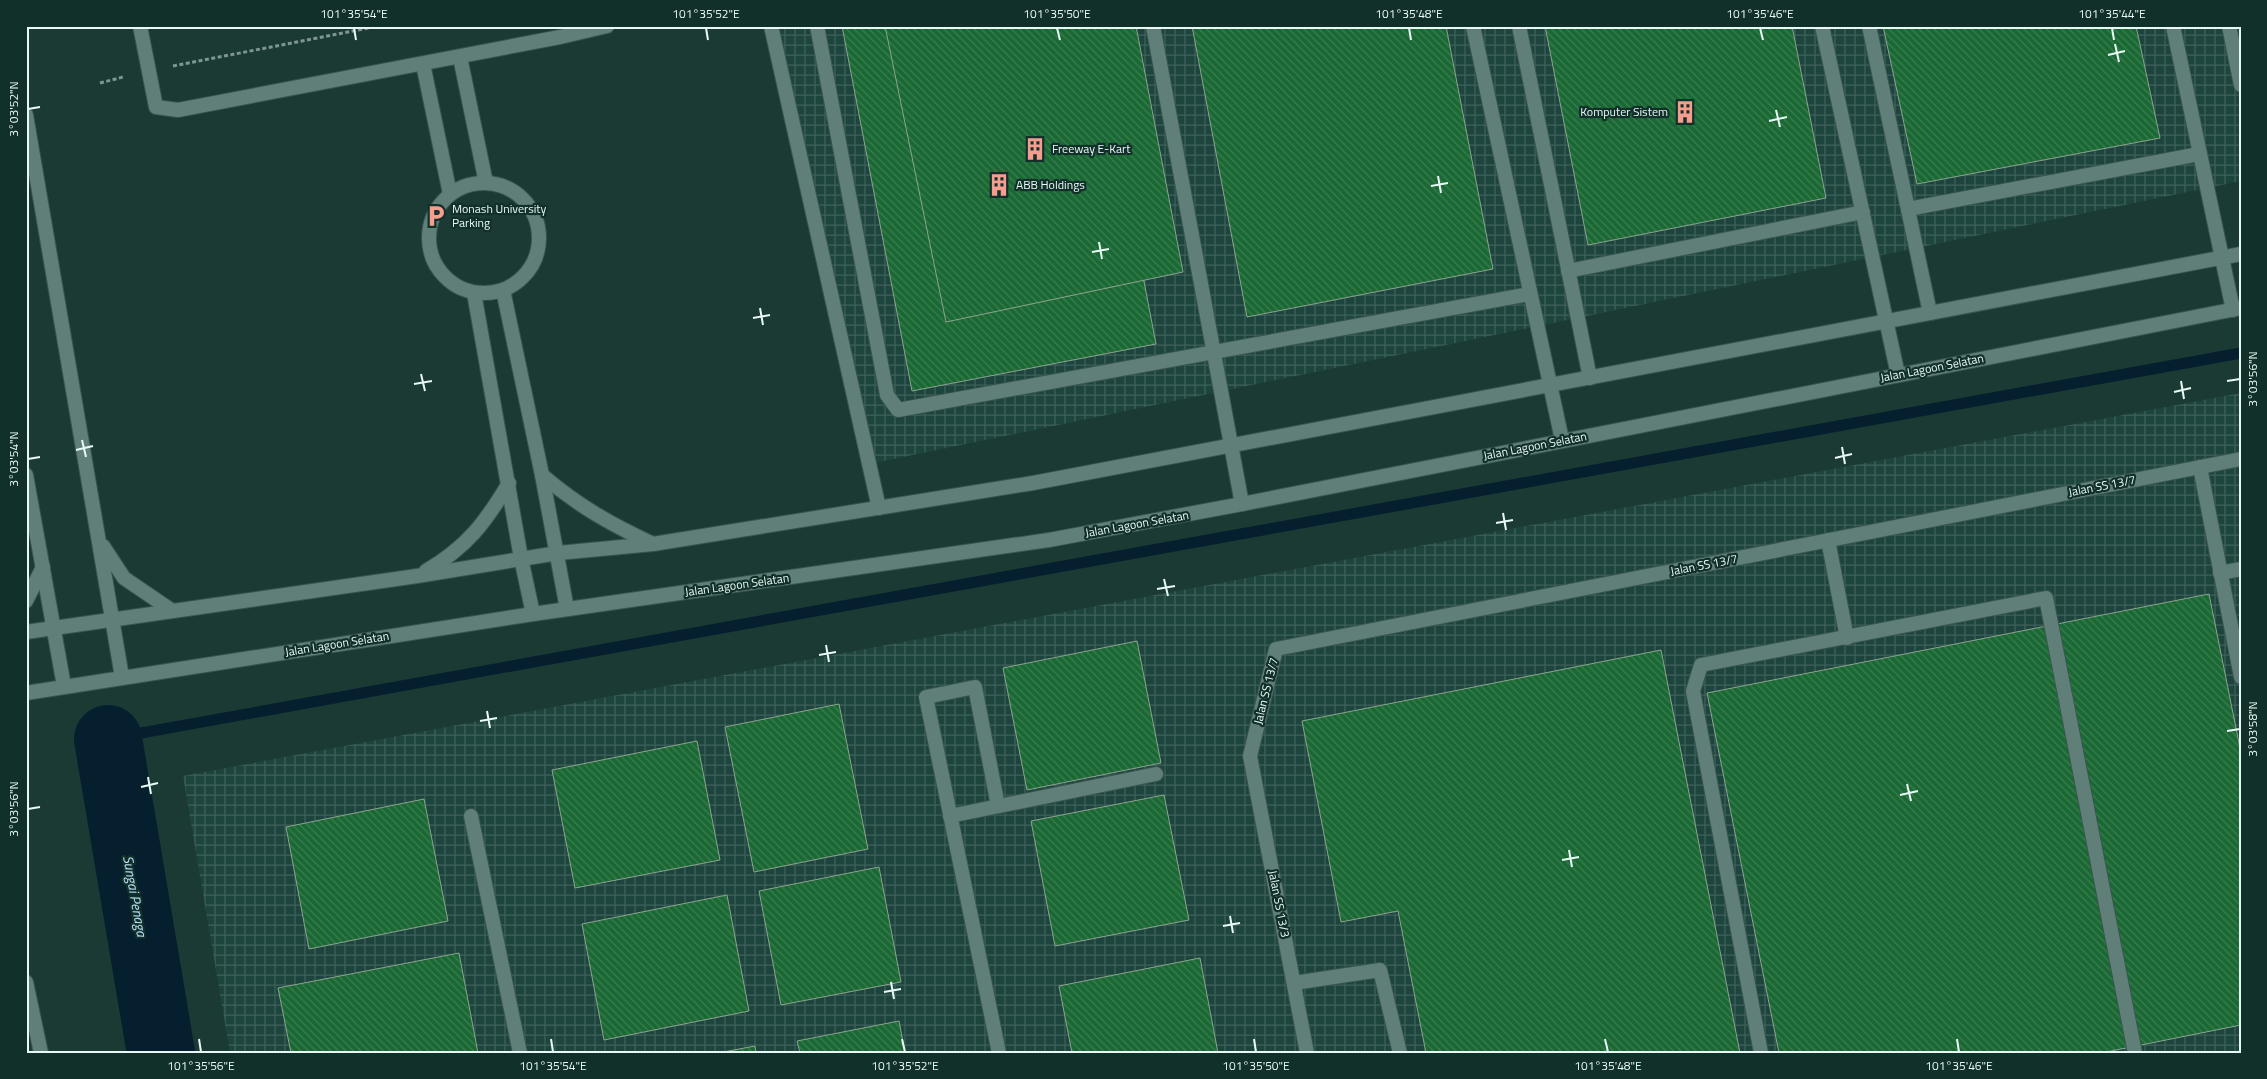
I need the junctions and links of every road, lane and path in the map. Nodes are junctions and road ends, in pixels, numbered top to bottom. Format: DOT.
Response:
graph roads {
  1 [pos="140,26"];
  2 [pos="379,26"];
  3 [pos="607,26"];
  4 [pos="771,26"];
  5 [pos="818,26"];
  6 [pos="1153,26"];
  7 [pos="1473,26"];
  8 [pos="1519,26"];
  9 [pos="1822,26"];
  10 [pos="1869,26"];
  11 [pos="2173,26"];
  12 [pos="2229,26"];
  13 [pos="460,57"];
  14 [pos="423,64"];
  15 [pos="148,71"];
  16 [pos="100,82"];
  17 [pos="2241,85"];
  18 [pos="26,115"];
  19 [pos="2200,154"];
  20 [pos="486,182"];
  21 [pos="450,194"];
  22 [pos="1908,209"];
  23 [pos="1863,212"];
  24 [pos="2241,254"];
  25 [pos="2221,258"];
  26 [pos="1568,271"];
  27 [pos="503,290"];
  28 [pos="474,293"];
  29 [pos="1530,294"];
  30 [pos="2237,309"];
  31 [pos="1930,314"];
  32 [pos="1886,322"];
  33 [pos="1212,351"];
  34 [pos="1898,375"];
  35 [pos="1590,378"];
  36 [pos="1551,385"];
  37 [pos="1562,440"];
  38 [pos="1231,448"];
  39 [pos="2241,459"];
  40 [pos="2200,467"];
  41 [pos="26,475"];
  42 [pos="542,475"];
  43 [pos="509,483"];
  44 [pos="1242,504"];
  45 [pos="879,508"];
  46 [pos="1828,540"];
  47 [pos="100,541"];
  48 [pos="653,544"];
  49 [pos="558,552"];
  50 [pos="521,558"];
  51 [pos="43,567"];
  52 [pos="2241,569"];
  53 [pos="2220,573"];
  54 [pos="416,576"];
  55 [pos="26,601"];
  56 [pos="567,609"];
  57 [pos="171,610"];
  58 [pos="533,614"];
  59 [pos="114,619"];
  60 [pos="53,628"];
  61 [pos="26,632"];
  62 [pos="1847,638"];
  63 [pos="122,677"];
  64 [pos="2241,677"];
  65 [pos="64,686"];
  66 [pos="26,693"];
  67 [pos="1250,756"];
  68 [pos="1156,774"];
  69 [pos="998,806"];
  70 [pos="471,816"];
  71 [pos="950,816"];
  72 [pos="26,982"];
  73 [pos="1294,983"];
  74 [pos="41,1053"];
  75 [pos="520,1053"];
  76 [pos="999,1053"];
  77 [pos="1307,1053"];
  78 [pos="1400,1053"];
  79 [pos="1761,1053"];
  80 [pos="2135,1053"];
  1 -- 15 [label="main road"];
  2 -- 15 [label="path"];
  3 -- 13 [label="main road"];
  4 -- 45 [label="main road"];
  5 -- 33 [label="main road"];
  6 -- 33 [label="main road"];
  7 -- 29 [label="main road"];
  8 -- 26 [label="main road"];
  9 -- 23 [label="main road"];
  10 -- 22 [label="main road"];
  11 -- 19 [label="main road"];
  12 -- 17 [label="main road"];
  13 -- 14 [label="main road"];
  13 -- 20 [label="main road"];
  14 -- 15 [label="main road"];
  14 -- 21 [label="main road"];
  15 -- 16 [label="path"];
  18 -- 47 [label="main road"];
  19 -- 22 [label="main road"];
  19 -- 25 [label="main road"];
  20 -- 21 [label="main road"];
  20 -- 27 [label="main road"];
  21 -- 28 [label="main road"];
  22 -- 31 [label="main road"];
  23 -- 26 [label="main road"];
  23 -- 32 [label="main road"];
  24 -- 25 [label="main road"];
  25 -- 30 [label="main road"];
  25 -- 31 [label="main road"];
  26 -- 35 [label="main road"];
  27 -- 28 [label="main road"];
  27 -- 42 [label="main road"];
  28 -- 43 [label="main road"];
  29 -- 33 [label="main road"];
  29 -- 36 [label="main road"];
  30 -- 34 [label="main road, Jalan Lagoon Selatan"];
  31 -- 32 [label="main road"];
  32 -- 34 [label="main road"];
  32 -- 35 [label="main road"];
  33 -- 38 [label="main road"];
  34 -- 37 [label="main road, Jalan Lagoon Selatan"];
  35 -- 36 [label="main road"];
  36 -- 37 [label="main road"];
  36 -- 38 [label="main road"];
  37 -- 44 [label="main road, Jalan Lagoon Selatan"];
  38 -- 44 [label="main road"];
  38 -- 45 [label="main road"];
  39 -- 40 [label="main road, Jalan SS 13/7"];
  40 -- 46 [label="main road, Jalan SS 13/7"];
  40 -- 53 [label="main road"];
  41 -- 51 [label="main road"];
  42 -- 48 [label="main road"];
  42 -- 49 [label="main road"];
  43 -- 50 [label="main road"];
  43 -- 54 [label="main road"];
  44 -- 56 [label="main road, Jalan Lagoon Selatan"];
  45 -- 48 [label="main road"];
  46 -- 62 [label="main road"];
  46 -- 67 [label="main road, Jalan SS 13/7"];
  47 -- 57 [label="main road"];
  47 -- 59 [label="main road"];
  48 -- 49 [label="main road"];
  49 -- 50 [label="main road"];
  49 -- 56 [label="main road"];
  50 -- 54 [label="main road"];
  50 -- 58 [label="main road"];
  51 -- 55 [label="main road"];
  51 -- 60 [label="main road"];
  52 -- 53 [label="main road"];
  53 -- 64 [label="main road"];
  54 -- 57 [label="main road"];
  56 -- 58 [label="main road, Jalan Lagoon Selatan"];
  57 -- 59 [label="main road"];
  58 -- 63 [label="main road, Jalan Lagoon Selatan"];
  59 -- 60 [label="main road"];
  59 -- 63 [label="main road"];
  60 -- 61 [label="main road"];
  60 -- 65 [label="main road"];
  62 -- 79 [label="main road"];
  62 -- 80 [label="main road"];
  63 -- 65 [label="main road, Jalan Lagoon Selatan"];
  65 -- 66 [label="main road, Jalan Lagoon Selatan"];
  67 -- 73 [label="main road, Jalan SS 13/3"];
  68 -- 69 [label="main road"];
  69 -- 71 [label="main road"];
  69 -- 71 [label="main road"];
  70 -- 75 [label="main road"];
  71 -- 76 [label="main road"];
  72 -- 74 [label="main road"];
  73 -- 77 [label="main road, Jalan SS 13/3"];
  73 -- 78 [label="main road"];
}
